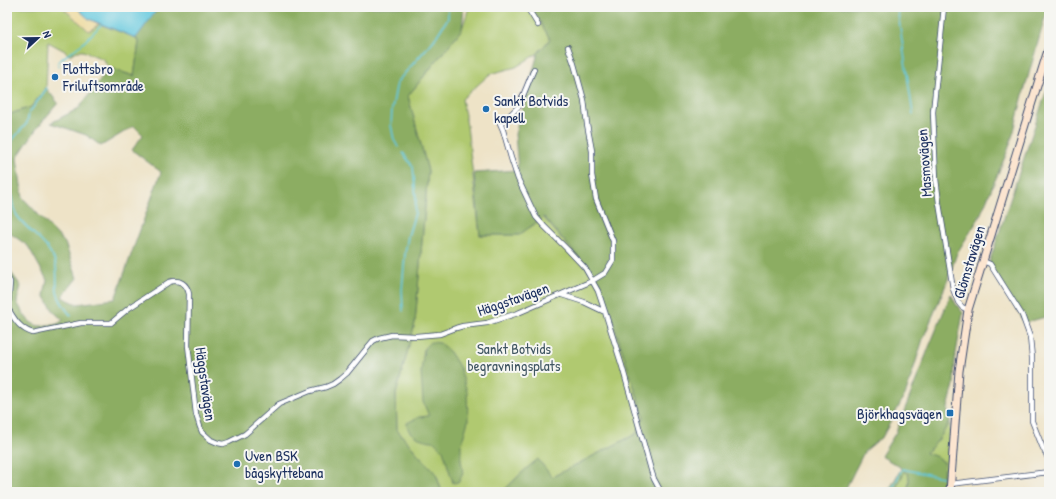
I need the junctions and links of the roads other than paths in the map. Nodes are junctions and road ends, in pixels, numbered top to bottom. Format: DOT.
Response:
graph roads {
  1 [pos="527,7"];
  2 [pos="944,7"];
  3 [pos="538,25"];
  4 [pos="568,47"];
  5 [pos="1049,47"];
  6 [pos="534,69"];
  7 [pos="983,261"];
  8 [pos="7,276"];
  9 [pos="592,281"];
  10 [pos="562,294"];
  11 [pos="8,307"];
  12 [pos="968,310"];
  13 [pos="605,312"];
  14 [pos="1049,460"];
  15 [pos="1049,472"];
  16 [pos="950,488"];
  17 [pos="661,492"];
  1 -- 3 [label="street"];
  2 -- 12 [label="street, Masmovägen"];
  4 -- 9 [label="street, Häggstavägen"];
  5 -- 7 [label="main road, Glömstavägen"];
  6 -- 9 [label="street"];
  7 -- 12 [label="main road, Glömstavägen"];
  7 -- 14 [label="street"];
  8 -- 11 [label="street"];
  9 -- 10 [label="street, Häggstavägen"];
  9 -- 13 [label="street"];
  10 -- 11 [label="street, Häggstavägen"];
  10 -- 13 [label="street, Häggstavägen"];
  12 -- 16 [label="main road, Glömstavägen"];
  13 -- 17 [label="street"];
  15 -- 16 [label="street"];
}
